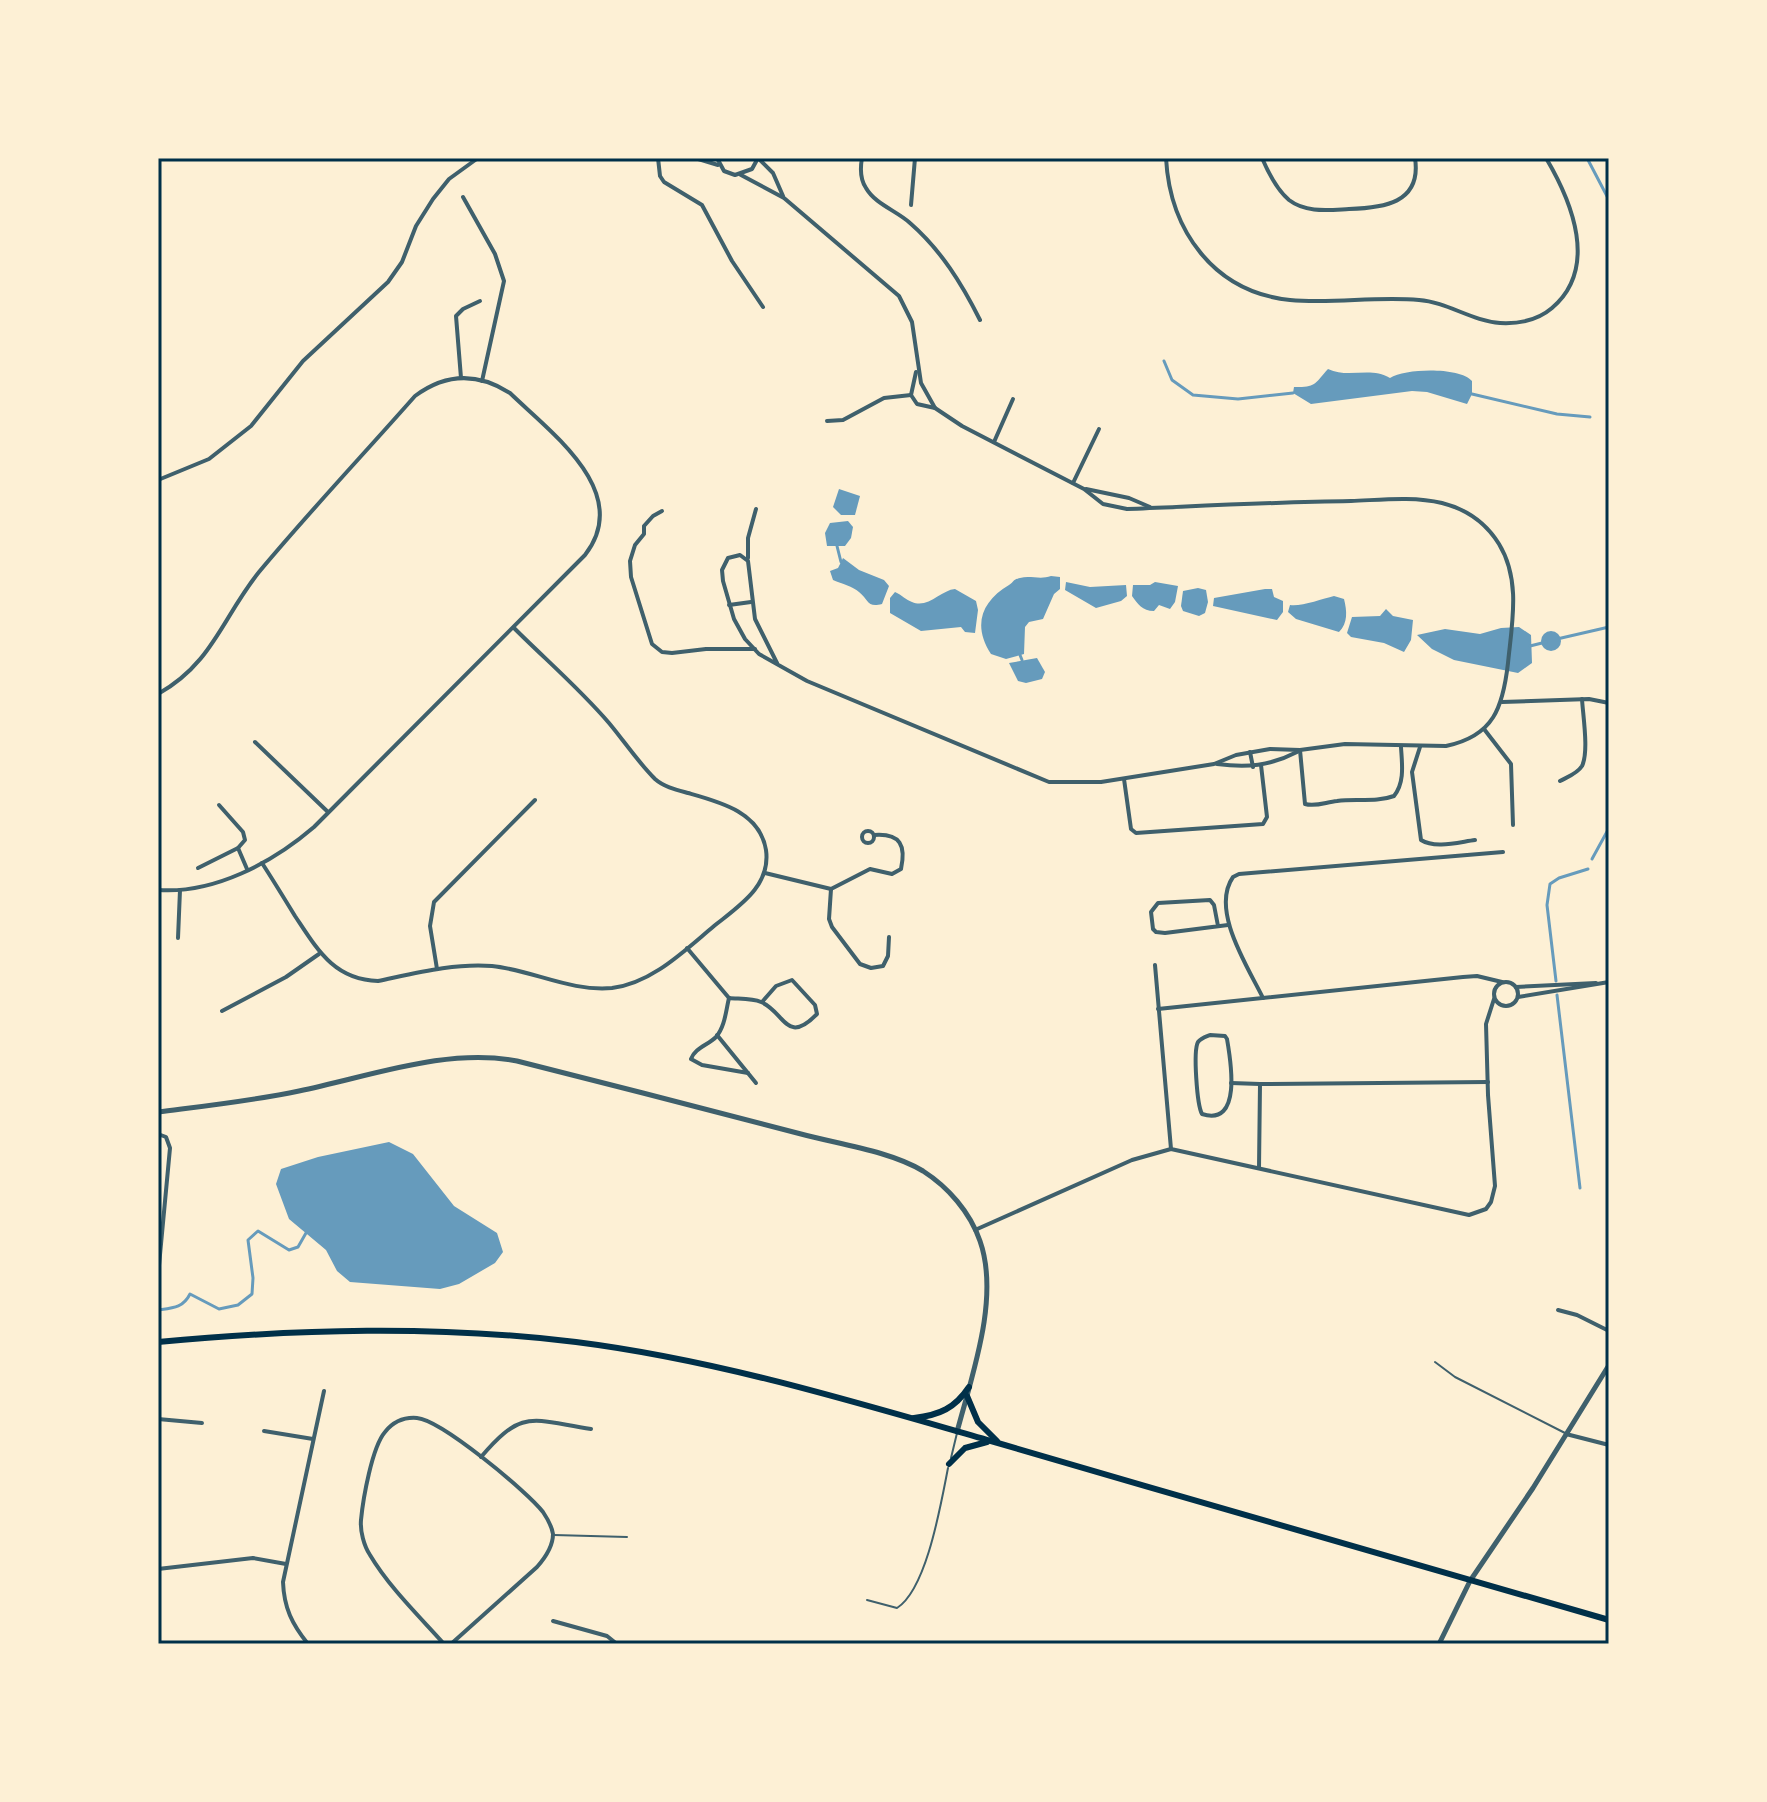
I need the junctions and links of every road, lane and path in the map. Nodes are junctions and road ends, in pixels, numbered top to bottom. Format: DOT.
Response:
graph roads {
  1 [pos="478,158"];
  2 [pos="658,158"];
  3 [pos="695,158"];
  4 [pos="717,158"];
  5 [pos="758,158"];
  6 [pos="862,158"];
  7 [pos="915,158"];
  8 [pos="1166,158"];
  9 [pos="1262,158"];
  10 [pos="1415,158"];
  11 [pos="1546,158"];
  12 [pos="720,166"];
  13 [pos="741,175"];
  14 [pos="463,197"];
  15 [pos="784,198"];
  16 [pos="911,205"];
  17 [pos="480,301"];
  18 [pos="763,307"];
  19 [pos="980,320"];
  20 [pos="917,369"];
  21 [pos="461,378"];
  22 [pos="482,381"];
  23 [pos="911,395"];
  24 [pos="1013,399"];
  25 [pos="935,408"];
  26 [pos="827,421"];
  27 [pos="1099,429"];
  28 [pos="994,442"];
  29 [pos="158,480"];
  30 [pos="1073,483"];
  31 [pos="1084,489"];
  32 [pos="1107,492"];
  33 [pos="1129,498"];
  34 [pos="1103,504"];
  35 [pos="1152,508"];
  36 [pos="756,509"];
  37 [pos="1127,509"];
  38 [pos="662,511"];
  39 [pos="748,561"];
  40 [pos="751,602"];
  41 [pos="729,605"];
  42 [pos="513,628"];
  43 [pos="755,649"];
  44 [pos="777,663"];
  45 [pos="158,694"];
  46 [pos="1582,699"];
  47 [pos="1502,702"];
  48 [pos="1609,703"];
  49 [pos="1484,729"];
  50 [pos="255,742"];
  51 [pos="1401,747"];
  52 [pos="1420,747"];
  53 [pos="1270,749"];
  54 [pos="1300,750"];
  55 [pos="1250,752"];
  56 [pos="1272,763"];
  57 [pos="1214,764"];
  58 [pos="1261,765"];
  59 [pos="1253,767"];
  60 [pos="1124,779"];
  61 [pos="1560,781"];
  62 [pos="535,800"];
  63 [pos="219,805"];
  64 [pos="328,812"];
  65 [pos="1513,825"];
  66 [pos="874,835"];
  67 [pos="1475,840"];
  68 [pos="238,848"];
  69 [pos="1503,852"];
  70 [pos="262,863"];
  71 [pos="198,868"];
  72 [pos="247,869"];
  73 [pos="765,873"];
  74 [pos="831,889"];
  75 [pos="158,890"];
  76 [pos="180,890"];
  77 [pos="1228,925"];
  78 [pos="1218,926"];
  79 [pos="889,937"];
  80 [pos="178,938"];
  81 [pos="687,948"];
  82 [pos="319,954"];
  83 [pos="1155,965"];
  84 [pos="437,969"];
  85 [pos="1488,979"];
  86 [pos="1502,982"];
  87 [pos="1609,982"];
  88 [pos="1602,983"];
  89 [pos="1516,987"];
  90 [pos="1494,989"];
  91 [pos="1518,997"];
  92 [pos="729,998"];
  93 [pos="1263,998"];
  94 [pos="1494,999"];
  95 [pos="762,1002"];
  96 [pos="1501,1006"];
  97 [pos="1158,1009"];
  98 [pos="222,1011"];
  99 [pos="1488,1014"];
  100 [pos="717,1035"];
  101 [pos="748,1073"];
  102 [pos="1488,1082"];
  103 [pos="756,1083"];
  104 [pos="1231,1083"];
  105 [pos="1260,1084"];
  106 [pos="158,1112"];
  107 [pos="158,1134"];
  108 [pos="1171,1149"];
  109 [pos="1259,1168"];
  110 [pos="975,1230"];
  111 [pos="158,1276"];
  112 [pos="1558,1310"];
  113 [pos="1609,1331"];
  114 [pos="158,1342"];
  115 [pos="1435,1362"];
  116 [pos="1609,1365"];
  117 [pos="969,1387"];
  118 [pos="324,1391"];
  119 [pos="967,1396"];
  120 [pos="907,1418"];
  121 [pos="158,1419"];
  122 [pos="202,1423"];
  123 [pos="591,1429"];
  124 [pos="264,1431"];
  125 [pos="957,1432"];
  126 [pos="1566,1434"];
  127 [pos="313,1439"];
  128 [pos="991,1442"];
  129 [pos="1002,1445"];
  130 [pos="1609,1445"];
  131 [pos="481,1457"];
  132 [pos="949,1464"];
  133 [pos="553,1534"];
  134 [pos="627,1537"];
  135 [pos="287,1564"];
  136 [pos="158,1569"];
  137 [pos="1470,1581"];
  138 [pos="867,1600"];
  139 [pos="1609,1620"];
  140 [pos="553,1621"];
  141 [pos="307,1644"];
  142 [pos="444,1644"];
  143 [pos="451,1644"];
  144 [pos="617,1644"];
  145 [pos="1439,1644"];
  1 -- 29 [label="street"];
  2 -- 18 [label="street"];
  3 -- 12 [label="street"];
  4 -- 12 [label="street"];
  5 -- 13 [label="street"];
  5 -- 15 [label="street"];
  6 -- 19 [label="street"];
  7 -- 16 [label="street"];
  8 -- 11 [label="street"];
  9 -- 10 [label="street"];
  12 -- 13 [label="street"];
  13 -- 15 [label="street"];
  14 -- 22 [label="street"];
  15 -- 20 [label="street"];
  17 -- 21 [label="street"];
  20 -- 23 [label="street"];
  20 -- 25 [label="street"];
  21 -- 22 [label="street"];
  21 -- 45 [label="street"];
  22 -- 42 [label="street"];
  23 -- 25 [label="street"];
  23 -- 26 [label="street"];
  24 -- 28 [label="street"];
  25 -- 28 [label="street"];
  27 -- 30 [label="street"];
  28 -- 30 [label="street"];
  30 -- 31 [label="street"];
  31 -- 32 [label="street"];
  31 -- 34 [label="street"];
  32 -- 33 [label="street"];
  32 -- 34 [label="street"];
  33 -- 35 [label="street"];
  33 -- 37 [label="street"];
  34 -- 37 [label="street"];
  35 -- 37 [label="street"];
  35 -- 47 [label="street"];
  36 -- 39 [label="street"];
  38 -- 43 [label="street"];
  39 -- 40 [label="street"];
  39 -- 41 [label="street"];
  40 -- 41 [label="street"];
  40 -- 44 [label="street"];
  41 -- 43 [label="street"];
  42 -- 64 [label="street"];
  42 -- 73 [label="street"];
  43 -- 44 [label="street"];
  44 -- 60 [label="street"];
  46 -- 47 [label="street"];
  46 -- 48 [label="street"];
  46 -- 61 [label="street"];
  47 -- 49 [label="street"];
  49 -- 52 [label="street"];
  49 -- 65 [label="street"];
  50 -- 64 [label="street"];
  51 -- 52 [label="street"];
  51 -- 54 [label="street"];
  51 -- 54 [label="street"];
  52 -- 67 [label="street"];
  53 -- 54 [label="street"];
  53 -- 55 [label="street"];
  53 -- 56 [label="street"];
  54 -- 56 [label="street"];
  55 -- 57 [label="street"];
  55 -- 59 [label="street"];
  56 -- 58 [label="street"];
  57 -- 59 [label="street"];
  57 -- 60 [label="street"];
  58 -- 59 [label="street"];
  58 -- 60 [label="street"];
  62 -- 84 [label="street"];
  63 -- 68 [label="street"];
  64 -- 70 [label="street"];
  66 -- 74 [label="street"];
  68 -- 71 [label="street"];
  68 -- 72 [label="street"];
  69 -- 77 [label="street"];
  70 -- 72 [label="street"];
  70 -- 82 [label="street"];
  72 -- 76 [label="street"];
  73 -- 74 [label="street"];
  73 -- 81 [label="street"];
  74 -- 79 [label="street"];
  75 -- 76 [label="street"];
  76 -- 80 [label="street"];
  77 -- 78 [label="street"];
  77 -- 93 [label="street"];
  78 -- 78 [label="street"];
  81 -- 84 [label="street"];
  81 -- 92 [label="street"];
  82 -- 84 [label="street"];
  82 -- 98 [label="street"];
  83 -- 97 [label="street"];
  85 -- 86 [label="street"];
  85 -- 90 [label="street"];
  85 -- 93 [label="street"];
  86 -- 89 [label="street"];
  86 -- 90 [label="street"];
  87 -- 88 [label="street"];
  88 -- 89 [label="street"];
  88 -- 91 [label="street"];
  89 -- 91 [label="street"];
  90 -- 94 [label="street"];
  91 -- 96 [label="street"];
  92 -- 95 [label="street"];
  92 -- 100 [label="street"];
  93 -- 97 [label="street"];
  94 -- 96 [label="street"];
  94 -- 99 [label="street"];
  95 -- 95 [label="street"];
  96 -- 99 [label="street"];
  97 -- 108 [label="street"];
  99 -- 102 [label="street"];
  100 -- 101 [label="street"];
  100 -- 101 [label="street"];
  101 -- 103 [label="street"];
  102 -- 105 [label="street"];
  102 -- 109 [label="street"];
  104 -- 104 [label="street"];
  104 -- 105 [label="street"];
  105 -- 109 [label="street"];
  106 -- 110 [label="street"];
  107 -- 111 [label="street"];
  108 -- 109 [label="street"];
  108 -- 110 [label="street"];
  110 -- 117 [label="street"];
  112 -- 113 [label="street"];
  114 -- 120 [label="main road"];
  115 -- 126 [label="lane"];
  116 -- 126 [label="street"];
  117 -- 119 [label="street"];
  117 -- 120 [label="main road"];
  118 -- 127 [label="street"];
  119 -- 125 [label="street"];
  119 -- 129 [label="main road"];
  120 -- 125 [label="main road"];
  121 -- 122 [label="street"];
  123 -- 131 [label="street"];
  124 -- 127 [label="street"];
  125 -- 128 [label="main road"];
  125 -- 132 [label="lane"];
  126 -- 130 [label="street"];
  126 -- 137 [label="street"];
  127 -- 135 [label="street"];
  128 -- 129 [label="main road"];
  128 -- 132 [label="main road"];
  129 -- 137 [label="main road"];
  131 -- 133 [label="street"];
  131 -- 142 [label="street"];
  132 -- 138 [label="lane"];
  133 -- 134 [label="lane"];
  133 -- 143 [label="street"];
  135 -- 136 [label="street"];
  135 -- 141 [label="street"];
  137 -- 139 [label="main road"];
  137 -- 145 [label="street"];
  140 -- 144 [label="street"];
}
